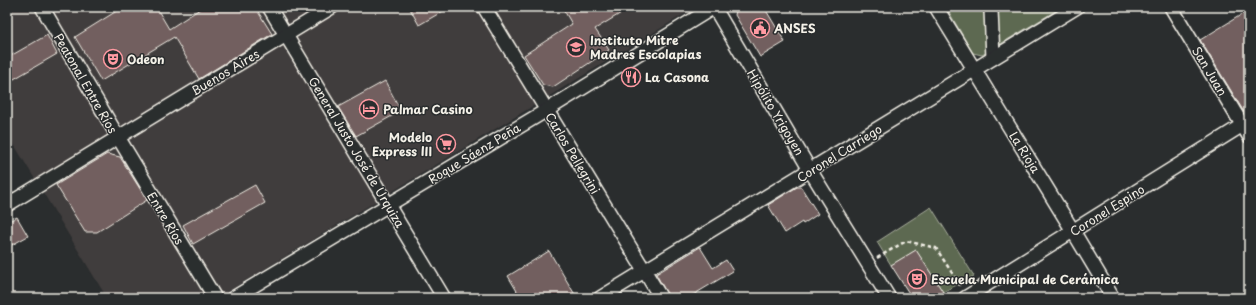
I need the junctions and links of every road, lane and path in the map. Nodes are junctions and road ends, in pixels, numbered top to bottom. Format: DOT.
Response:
graph roads {
  1 [pos="42,7"];
  2 [pos="269,7"];
  3 [pos="332,7"];
  4 [pos="484,7"];
  5 [pos="714,7"];
  6 [pos="936,7"];
  7 [pos="1077,7"];
  8 [pos="1171,7"];
  9 [pos="991,10"];
  10 [pos="286,35"];
  11 [pos="993,58"];
  12 [pos="974,70"];
  13 [pos="547,110"];
  14 [pos="1247,128"];
  15 [pos="118,138"];
  16 [pos="810,170"];
  17 [pos="388,204"];
  18 [pos="7,205"];
  19 [pos="1073,231"];
  20 [pos="868,263"];
  21 [pos="644,271"];
  22 [pos="966,297"];
  23 [pos="215,298"];
  24 [pos="233,298"];
  25 [pos="444,298"];
  26 [pos="600,298"];
  27 [pos="661,298"];
  28 [pos="889,298"];
  29 [pos="1112,298"];
  1 -- 15 [label="street, Peatonal Entre Ríos"];
  2 -- 10 [label="street, General Justo José de Urquiza"];
  3 -- 10 [label="street, Buenos Aires"];
  4 -- 13 [label="street, Carlos Pellegrini"];
  5 -- 13 [label="street, Roque Sáenz Peña"];
  5 -- 16 [label="street, Hipólito Yrigoyen"];
  6 -- 12 [label="street, La Rioja"];
  7 -- 11 [label="street, Coronel Carriego"];
  8 -- 14 [label="street, San Juan"];
  9 -- 11 [label="street"];
  10 -- 15 [label="street, Buenos Aires"];
  10 -- 17 [label="street, General Justo José de Urquiza"];
  11 -- 12 [label="street, Coronel Carriego"];
  12 -- 16 [label="street, Coronel Carriego"];
  12 -- 19 [label="street, La Rioja"];
  13 -- 17 [label="street, Roque Sáenz Peña"];
  13 -- 21 [label="street, Carlos Pellegrini"];
  14 -- 19 [label="street, Coronel Espino"];
  15 -- 18 [label="street, Buenos Aires"];
  15 -- 23 [label="street, Entre Ríos"];
  16 -- 20 [label="street, Hipólito Yrigoyen"];
  16 -- 21 [label="street, Coronel Carriego"];
  17 -- 24 [label="street, Roque Sáenz Peña"];
  17 -- 25 [label="street, General Justo José de Urquiza"];
  19 -- 22 [label="street, Coronel Espino"];
  19 -- 29 [label="street, La Rioja"];
  20 -- 22 [label="path"];
  20 -- 28 [label="street, Hipólito Yrigoyen"];
  21 -- 26 [label="street, Coronel Carriego"];
  21 -- 27 [label="street, Carlos Pellegrini"];
}
